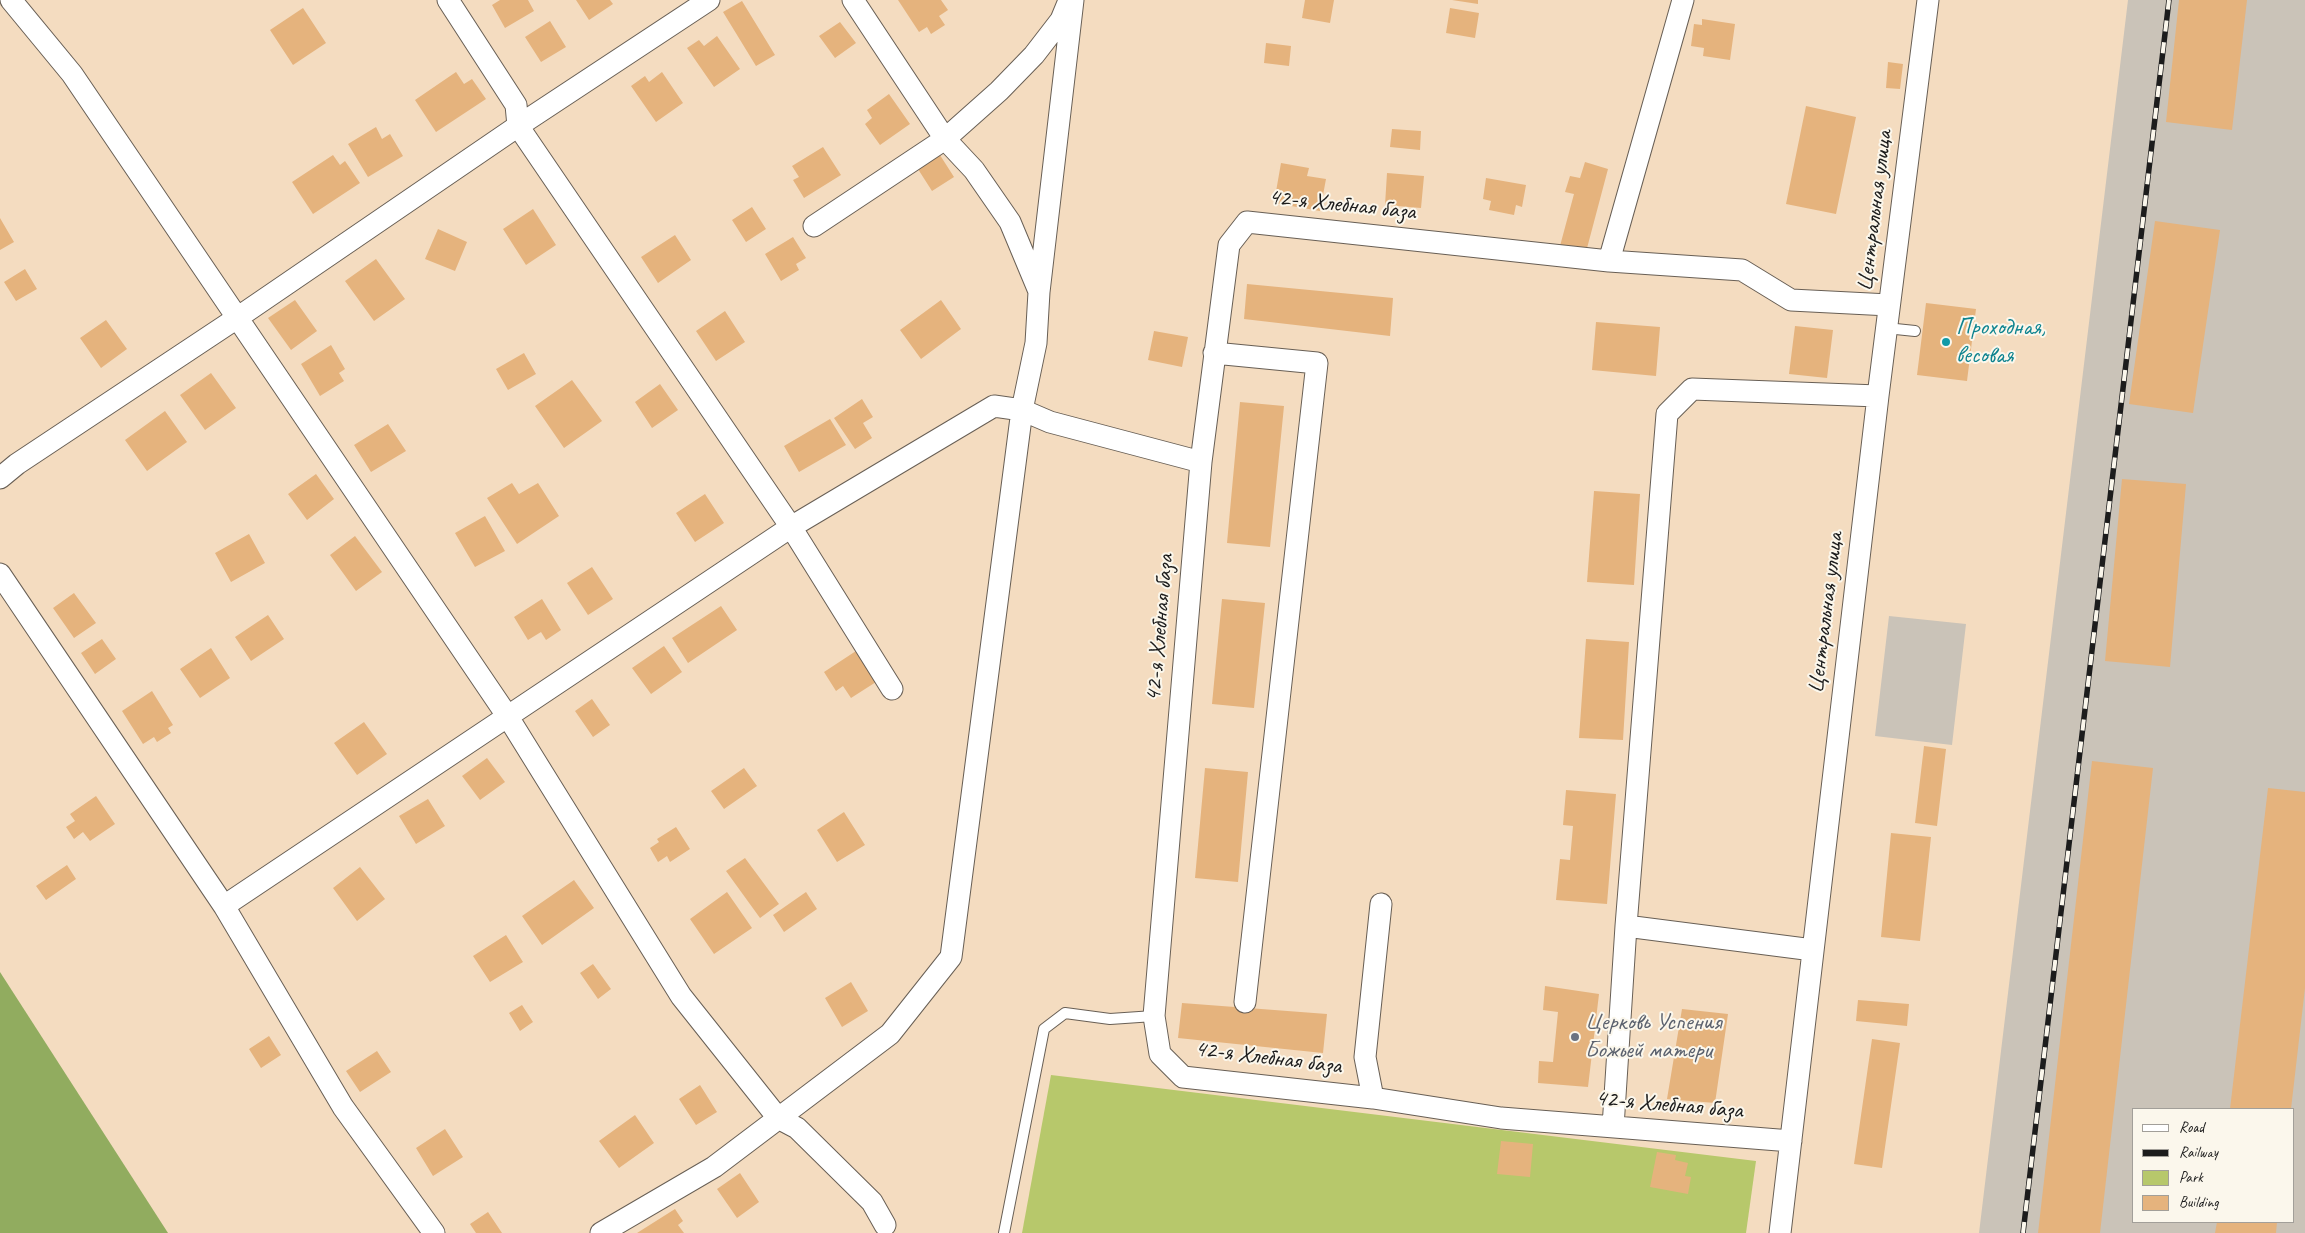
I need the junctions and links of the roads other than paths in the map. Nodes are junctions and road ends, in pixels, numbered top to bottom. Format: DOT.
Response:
graph roads {
  1 [pos="11,0"];
  2 [pos="448,0"];
  3 [pos="709,0"];
  4 [pos="853,0"];
  5 [pos="1069,0"];
  6 [pos="1074,0"];
  7 [pos="1684,0"];
  8 [pos="1928,0"];
  9 [pos="518,126"];
  10 [pos="945,139"];
  11 [pos="814,226"];
  12 [pos="1609,261"];
  13 [pos="1039,292"];
  14 [pos="1889,305"];
  15 [pos="237,318"];
  16 [pos="1886,328"];
  17 [pos="1915,331"];
  18 [pos="1214,353"];
  19 [pos="1878,396"];
  20 [pos="1022,410"];
  21 [pos="1201,462"];
  22 [pos="0,478"];
  23 [pos="791,527"];
  24 [pos="0,574"];
  25 [pos="892,689"];
  26 [pos="508,717"];
  27 [pos="1382,904"];
  28 [pos="224,906"];
  29 [pos="1626,926"];
  30 [pos="1813,950"];
  31 [pos="1245,1002"];
  32 [pos="1154,1016"];
  33 [pos="1373,1098"];
  34 [pos="778,1118"];
  35 [pos="1613,1126"];
  36 [pos="1791,1141"];
  37 [pos="885,1225"];
  38 [pos="434,1233"];
  39 [pos="601,1233"];
  40 [pos="1004,1233"];
  41 [pos="1780,1233"];
  1 -- 15 [label="street"];
  2 -- 9 [label="street"];
  3 -- 9 [label="street"];
  4 -- 10 [label="street"];
  5 -- 10 [label="street"];
  6 -- 13 [label="street"];
  7 -- 12 [label="street"];
  8 -- 14 [label="street, Центральная улица"];
  9 -- 15 [label="street"];
  9 -- 23 [label="street"];
  10 -- 11 [label="street"];
  10 -- 13 [label="street"];
  12 -- 14 [label="street, 42-я Хлебная база"];
  12 -- 18 [label="street, 42-я Хлебная база"];
  13 -- 20 [label="street"];
  14 -- 16 [label="street, Центральная улица"];
  15 -- 22 [label="street"];
  15 -- 26 [label="street"];
  16 -- 17 [label="lane"];
  16 -- 19 [label="street, Центральная улица"];
  18 -- 21 [label="street, 42-я Хлебная база"];
  18 -- 31 [label="street"];
  19 -- 29 [label="street"];
  19 -- 30 [label="street, Центральная улица"];
  20 -- 21 [label="street"];
  20 -- 23 [label="street"];
  20 -- 34 [label="street"];
  21 -- 32 [label="street, 42-я Хлебная база"];
  23 -- 25 [label="street"];
  23 -- 26 [label="street"];
  24 -- 28 [label="street"];
  26 -- 28 [label="street"];
  26 -- 34 [label="street"];
  27 -- 33 [label="street"];
  28 -- 38 [label="street"];
  29 -- 30 [label="street"];
  29 -- 35 [label="street"];
  30 -- 36 [label="street, Центральная улица"];
  32 -- 33 [label="street, 42-я Хлебная база"];
  32 -- 40 [label="lane"];
  33 -- 35 [label="street, 42-я Хлебная база"];
  34 -- 37 [label="street"];
  34 -- 39 [label="street"];
  35 -- 36 [label="street, 42-я Хлебная база"];
  36 -- 41 [label="street, Центральная улица"];
}
